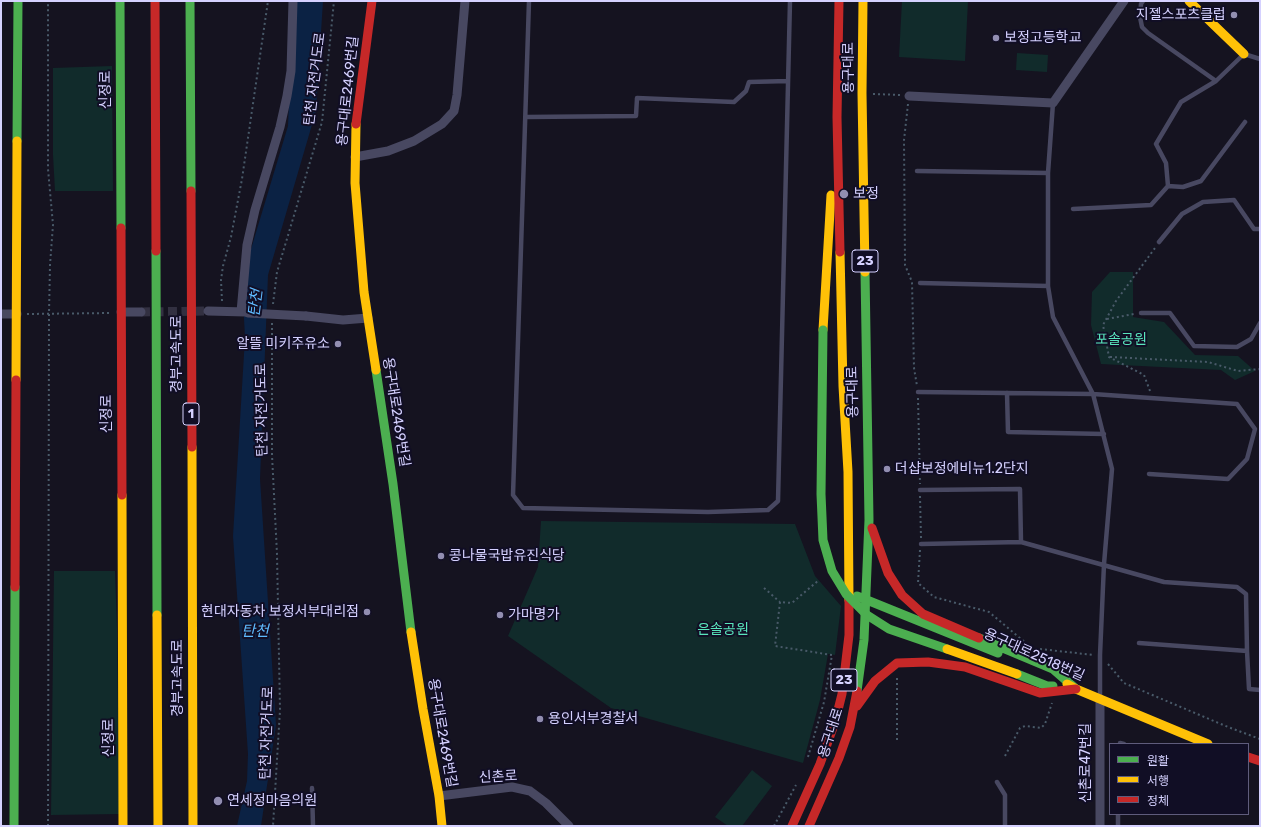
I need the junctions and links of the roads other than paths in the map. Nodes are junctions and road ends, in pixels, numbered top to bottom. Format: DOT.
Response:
graph roads {
  1 [pos="18,1"];
  2 [pos="120,1"];
  3 [pos="155,1"];
  4 [pos="190,1"];
  5 [pos="293,1"];
  6 [pos="372,1"];
  7 [pos="465,1"];
  8 [pos="529,1"];
  9 [pos="790,1"];
  10 [pos="839,1"];
  11 [pos="863,1"];
  12 [pos="1124,1"];
  13 [pos="1143,1"];
  14 [pos="1189,1"];
  15 [pos="1244,54"];
  16 [pos="1260,59"];
  17 [pos="788,81"];
  18 [pos="1216,81"];
  19 [pos="909,96"];
  20 [pos="1053,103"];
  21 [pos="526,117"];
  22 [pos="837,117"];
  23 [pos="1245,122"];
  24 [pos="355,157"];
  25 [pos="917,171"];
  26 [pos="1048,173"];
  27 [pos="1168,186"];
  28 [pos="1073,210"];
  29 [pos="1260,229"];
  30 [pos="1159,242"];
  31 [pos="920,283"];
  32 [pos="1048,286"];
  33 [pos="208,311"];
  34 [pos="116,312"];
  35 [pos="141,312"];
  36 [pos="245,312"];
  37 [pos="1141,313"];
  38 [pos="1,314"];
  39 [pos="17,314"];
  40 [pos="368,318"];
  41 [pos="1260,323"];
  42 [pos="918,392"];
  43 [pos="1007,393"];
  44 [pos="1093,394"];
  45 [pos="1104,434"];
  46 [pos="848,472"];
  47 [pos="1149,474"];
  48 [pos="920,490"];
  49 [pos="869,520"];
  50 [pos="1021,542"];
  51 [pos="921,544"];
  52 [pos="868,549"];
  53 [pos="1104,564"];
  54 [pos="848,592"];
  55 [pos="866,600"];
  56 [pos="1139,643"];
  57 [pos="1247,651"];
  58 [pos="847,659"];
  59 [pos="1076,689"];
  60 [pos="1260,690"];
  61 [pos="1100,699"];
  62 [pos="854,710"];
  63 [pos="850,727"];
  64 [pos="1206,743"];
  65 [pos="1249,757"];
  66 [pos="1260,761"];
  67 [pos="997,782"];
  68 [pos="312,788"];
  69 [pos="439,796"];
  70 [pos="14,805"];
  71 [pos="1118,815"];
  72 [pos="6,826"];
  73 [pos="14,826"];
  74 [pos="123,826"];
  75 [pos="158,826"];
  76 [pos="193,826"];
  77 [pos="313,826"];
  78 [pos="442,826"];
  79 [pos="569,826"];
  80 [pos="792,826"];
  81 [pos="809,826"];
  82 [pos="1005,826"];
  83 [pos="1100,826"];
  84 [pos="1118,826"];
  1 -- 39 [label="main road"];
  2 -- 34 [label="main road, 신정로"];
  3 -- 75 [label="main road, 경부고속도로"];
  4 -- 76 [label="main road, 경부고속도로 / 1"];
  5 -- 36 [label="street"];
  6 -- 24 [label="main road, 용구대로2469번길"];
  7 -- 24 [label="street"];
  8 -- 21 [label="lane"];
  9 -- 17 [label="lane"];
  10 -- 22 [label="main road, 용구대로 / 23"];
  11 -- 49 [label="main road, 용구대로 / 23"];
  12 -- 20 [label="street"];
  13 -- 18 [label="lane"];
  14 -- 15 [label="main road"];
  15 -- 16 [label="lane"];
  15 -- 18 [label="lane"];
  17 -- 21 [label="lane"];
  17 -- 21 [label="lane"];
  18 -- 27 [label="lane"];
  19 -- 20 [label="street"];
  20 -- 26 [label="lane"];
  22 -- 46 [label="main road, 용구대로 / 23"];
  22 -- 59 [label="main road, bridge"];
  23 -- 27 [label="lane"];
  24 -- 40 [label="main road, 용구대로2469번길"];
  25 -- 26 [label="lane"];
  26 -- 32 [label="lane"];
  27 -- 28 [label="lane"];
  29 -- 30 [label="lane"];
  31 -- 32 [label="lane"];
  32 -- 44 [label="lane"];
  33 -- 36 [label="street"];
  34 -- 35 [label="street"];
  34 -- 74 [label="main road, 신정로"];
  36 -- 40 [label="street, bridge"];
  37 -- 41 [label="lane"];
  38 -- 39 [label="street"];
  39 -- 70 [label="main road"];
  40 -- 69 [label="main road, 용구대로2469번길"];
  42 -- 43 [label="lane"];
  43 -- 44 [label="lane"];
  43 -- 45 [label="lane"];
  44 -- 45 [label="lane"];
  44 -- 47 [label="lane"];
  45 -- 53 [label="lane"];
  46 -- 52 [label="main road"];
  46 -- 54 [label="main road, 용구대로 / 23"];
  48 -- 50 [label="lane"];
  49 -- 52 [label="main road, 용구대로 / 23"];
  49 -- 59 [label="main road"];
  50 -- 51 [label="lane"];
  50 -- 53 [label="lane"];
  52 -- 55 [label="main road, 용구대로 / 23"];
  53 -- 57 [label="lane"];
  53 -- 61 [label="lane"];
  54 -- 55 [label="main road, 용구대로2518번길"];
  54 -- 58 [label="main road, 용구대로 / 23"];
  55 -- 59 [label="main road, 용구대로2518번길"];
  55 -- 62 [label="main road, 용구대로 / 23"];
  56 -- 57 [label="lane"];
  57 -- 60 [label="lane"];
  58 -- 63 [label="main road"];
  58 -- 80 [label="main road, 용구대로 / 23"];
  59 -- 61 [label="main road, 용구대로2518번길"];
  59 -- 62 [label="main road"];
  61 -- 64 [label="main road, 용구대로2518번길"];
  61 -- 83 [label="street, 신촌로47번길"];
  62 -- 63 [label="main road, 용구대로 / 23"];
  63 -- 81 [label="main road, 용구대로 / 23"];
  65 -- 66 [label="main road"];
  67 -- 82 [label="lane"];
  68 -- 77 [label="lane"];
  69 -- 78 [label="main road, 용구대로2469번길"];
  69 -- 79 [label="street, 신촌로"];
  70 -- 72 [label="main road"];
  70 -- 73 [label="main road"];
  71 -- 84 [label="lane"];
}
